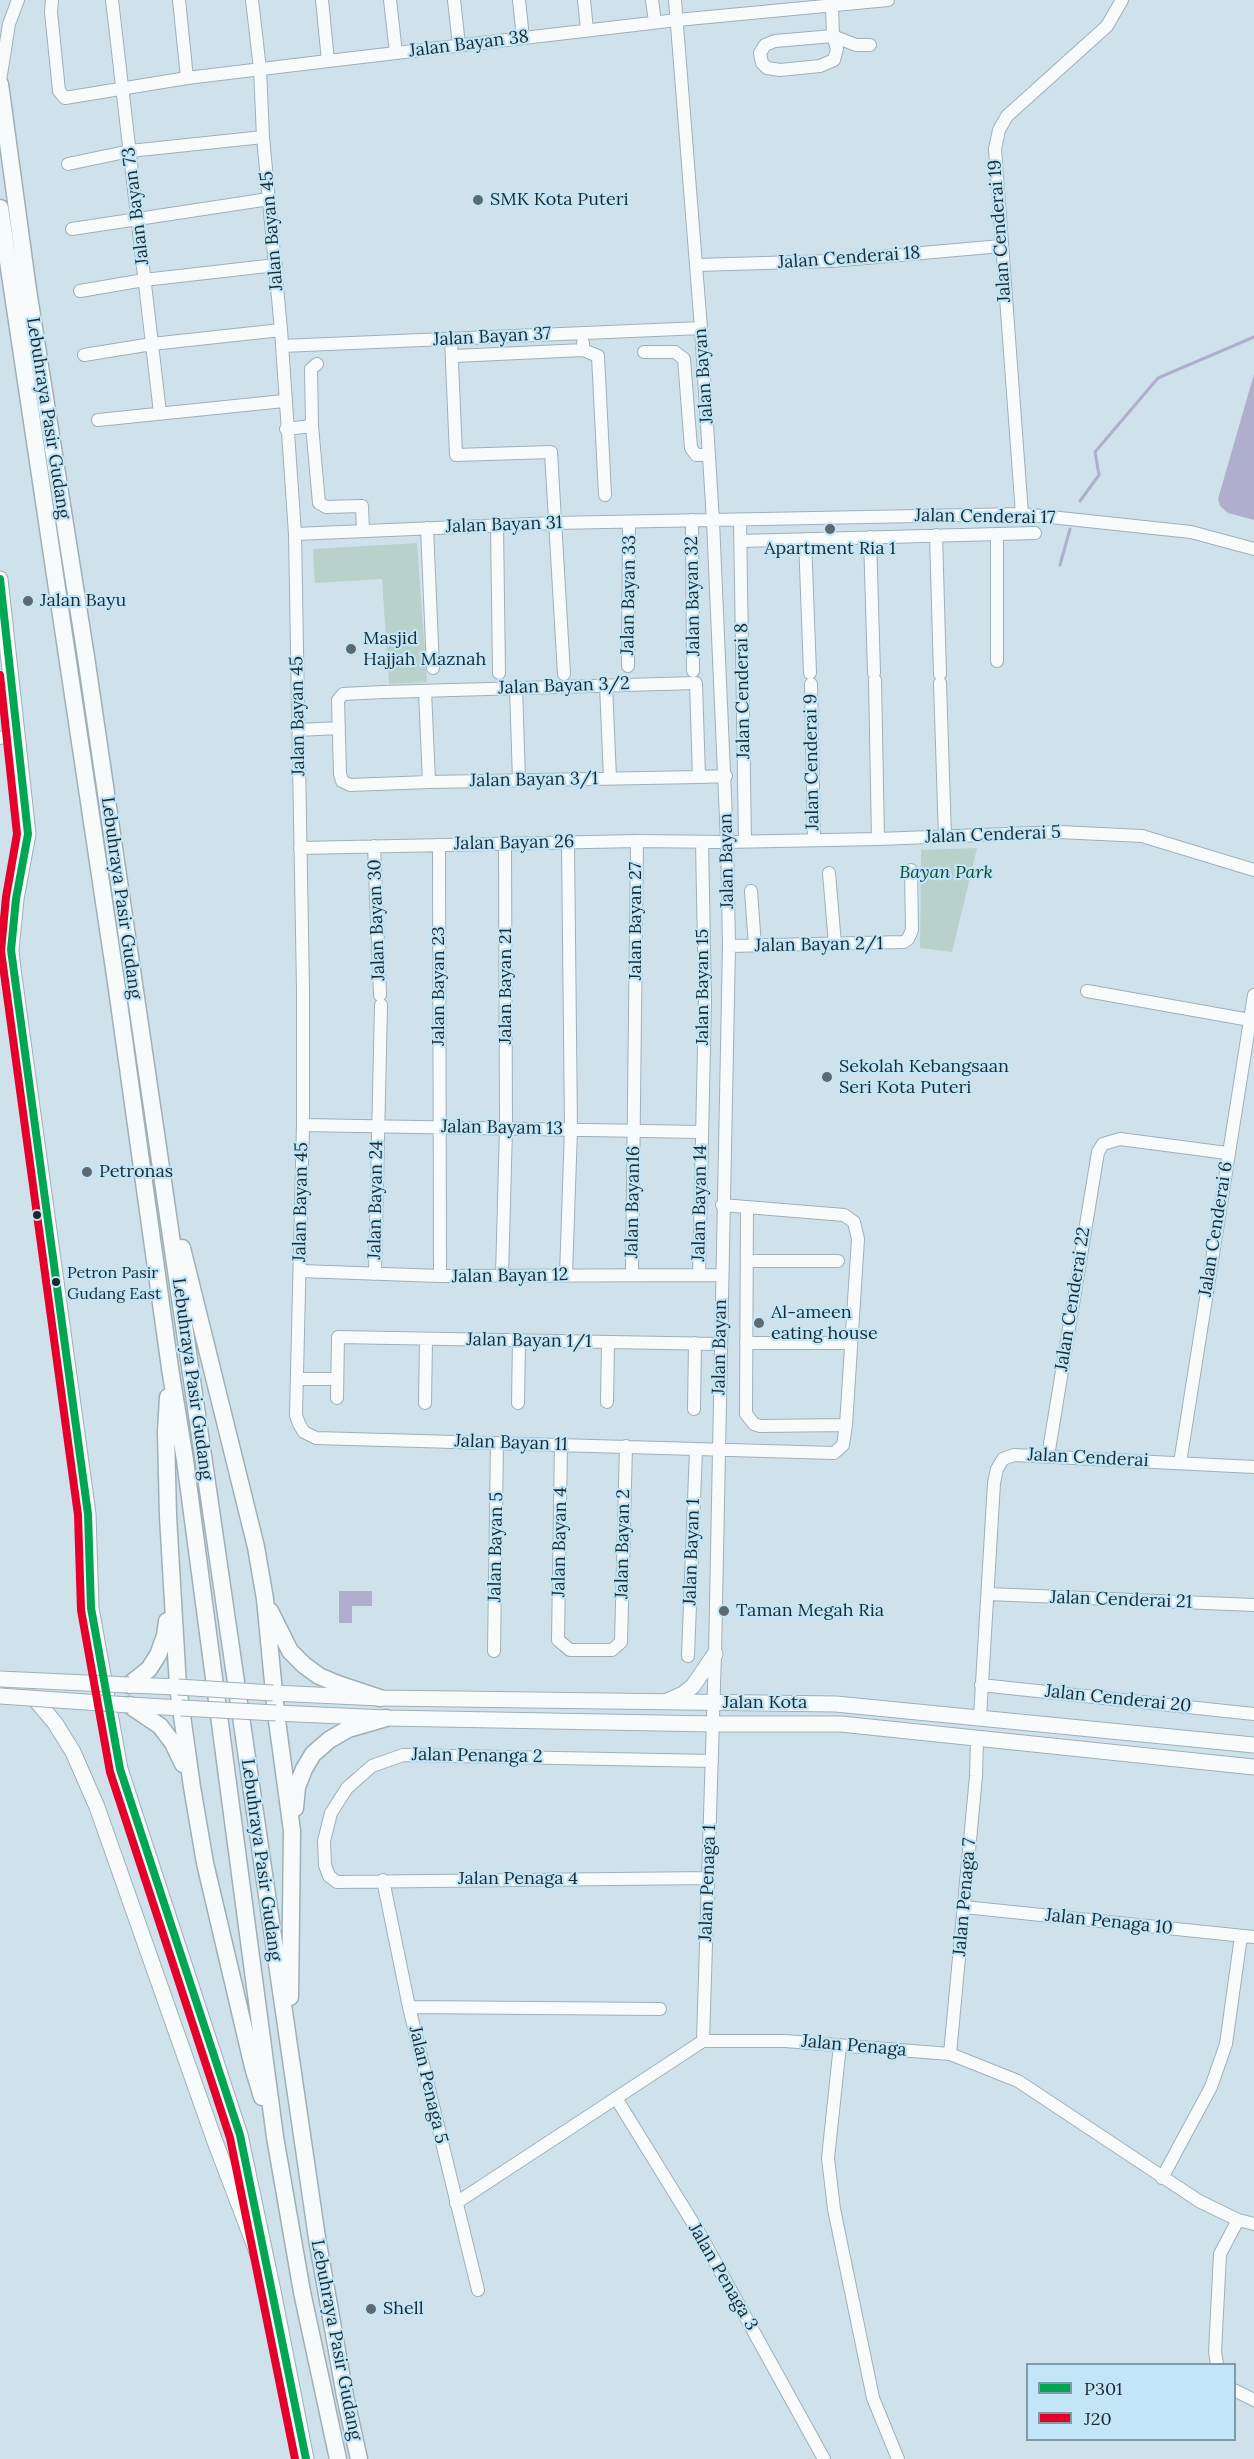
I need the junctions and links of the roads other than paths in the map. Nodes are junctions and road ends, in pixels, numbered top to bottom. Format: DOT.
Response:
graph roads {
  1 [pos="18,0"];
  2 [pos="52,0"];
  3 [pos="112,0"];
  4 [pos="178,0"];
  5 [pos="252,0"];
  6 [pos="322,0"];
  7 [pos="390,0"];
  8 [pos="454,0"];
  9 [pos="519,0"];
  10 [pos="584,0"];
  11 [pos="652,0"];
  12 [pos="675,0"];
  13 [pos="888,0"];
  14 [pos="1122,0"];
  15 [pos="832,6"];
  16 [pos="677,20"];
  17 [pos="655,22"];
  18 [pos="587,30"];
  19 [pos="833,36"];
  20 [pos="523,38"];
  21 [pos="459,45"];
  22 [pos="870,45"];
  23 [pos="396,53"];
  24 [pos="328,61"];
  25 [pos="260,69"];
  26 [pos="188,78"];
  27 [pos="0,83"];
  28 [pos="122,87"];
  29 [pos="263,137"];
  30 [pos="130,151"];
  31 [pos="68,164"];
  32 [pos="269,199"];
  33 [pos="0,208"];
  34 [pos="137,218"];
  35 [pos="72,229"];
  36 [pos="1000,246"];
  37 [pos="276,265"];
  38 [pos="697,265"];
  39 [pos="144,280"];
  40 [pos="80,291"];
  41 [pos="701,328"];
  42 [pos="281,330"];
  43 [pos="582,333"];
  44 [pos="451,339"];
  45 [pos="152,344"];
  46 [pos="282,346"];
  47 [pos="583,350"];
  48 [pos="644,352"];
  49 [pos="84,355"];
  50 [pos="455,356"];
  51 [pos="317,364"];
  52 [pos="284,401"];
  53 [pos="160,413"];
  54 [pos="98,420"];
  55 [pos="312,426"];
  56 [pos="286,429"];
  57 [pos="709,455"];
  58 [pos="605,495"];
  59 [pos="1022,514"];
  60 [pos="692,520"];
  61 [pos="740,520"];
  62 [pos="713,521"];
  63 [pos="554,523"];
  64 [pos="629,523"];
  65 [pos="497,525"];
  66 [pos="427,528"];
  67 [pos="363,531"];
  68 [pos="1035,533"];
  69 [pos="295,534"];
  70 [pos="997,534"];
  71 [pos="936,535"];
  72 [pos="870,537"];
  73 [pos="805,539"];
  74 [pos="741,541"];
  75 [pos="1254,549"];
  76 [pos="0,579"];
  77 [pos="997,661"];
  78 [pos="628,666"];
  79 [pos="433,668"];
  80 [pos="693,671"];
  81 [pos="499,673"];
  82 [pos="564,674"];
  83 [pos="606,685"];
  84 [pos="516,688"];
  85 [pos="425,690"];
  86 [pos="339,728"];
  87 [pos="298,730"];
  88 [pos="15,734"];
  89 [pos="0,738"];
  90 [pos="726,776"];
  91 [pos="699,777"];
  92 [pos="610,778"];
  93 [pos="519,780"];
  94 [pos="429,782"];
  95 [pos="945,837"];
  96 [pos="878,839"];
  97 [pos="814,840"];
  98 [pos="637,841"];
  99 [pos="745,841"];
  100 [pos="568,842"];
  101 [pos="702,842"];
  102 [pos="727,842"];
  103 [pos="505,843"];
  104 [pos="439,845"];
  105 [pos="374,846"];
  106 [pos="300,848"];
  107 [pos="911,870"];
  108 [pos="1254,870"];
  109 [pos="830,873"];
  110 [pos="751,891"];
  111 [pos="834,944"];
  112 [pos="729,946"];
  113 [pos="755,946"];
  114 [pos="1087,991"];
  115 [pos="1254,995"];
  116 [pos="1250,1020"];
  117 [pos="303,1125"];
  118 [pos="378,1126"];
  119 [pos="440,1127"];
  120 [pos="506,1128"];
  121 [pos="571,1129"];
  122 [pos="634,1130"];
  123 [pos="701,1132"];
  124 [pos="1227,1154"];
  125 [pos="165,1195"];
  126 [pos="722,1205"];
  127 [pos="747,1208"];
  128 [pos="838,1261"];
  129 [pos="747,1262"];
  130 [pos="300,1271"];
  131 [pos="375,1274"];
  132 [pos="632,1274"];
  133 [pos="566,1275"];
  134 [pos="699,1275"];
  135 [pos="721,1275"];
  136 [pos="440,1276"];
  137 [pos="502,1276"];
  138 [pos="426,1339"];
  139 [pos="519,1340"];
  140 [pos="608,1342"];
  141 [pos="694,1343"];
  142 [pos="746,1343"];
  143 [pos="850,1343"];
  144 [pos="720,1344"];
  145 [pos="170,1368"];
  146 [pos="297,1379"];
  147 [pos="337,1379"];
  148 [pos="337,1398"];
  149 [pos="607,1402"];
  150 [pos="425,1403"];
  151 [pos="518,1403"];
  152 [pos="694,1409"];
  153 [pos="846,1425"];
  154 [pos="304,1432"];
  155 [pos="497,1443"];
  156 [pos="561,1444"];
  157 [pos="626,1446"];
  158 [pos="696,1449"];
  159 [pos="718,1449"];
  160 [pos="1048,1456"];
  161 [pos="1180,1463"];
  162 [pos="1254,1467"];
  163 [pos="988,1594"];
  164 [pos="171,1596"];
  165 [pos="264,1599"];
  166 [pos="1254,1605"];
  167 [pos="621,1642"];
  168 [pos="494,1651"];
  169 [pos="715,1654"];
  170 [pos="688,1656"];
  171 [pos="0,1679"];
  172 [pos="129,1685"];
  173 [pos="981,1685"];
  174 [pos="178,1688"];
  175 [pos="273,1693"];
  176 [pos="0,1696"];
  177 [pos="34,1698"];
  178 [pos="380,1698"];
  179 [pos="664,1702"];
  180 [pos="714,1703"];
  181 [pos="129,1705"];
  182 [pos="181,1708"];
  183 [pos="276,1713"];
  184 [pos="1254,1714"];
  185 [pos="980,1717"];
  186 [pos="386,1718"];
  187 [pos="713,1724"];
  188 [pos="977,1739"];
  189 [pos="1254,1746"];
  190 [pos="712,1761"];
  191 [pos="1254,1767"];
  192 [pos="192,1787"];
  193 [pos="292,1831"];
  194 [pos="329,1876"];
  195 [pos="708,1878"];
  196 [pos="383,1880"];
  197 [pos="964,1907"];
  198 [pos="1240,1936"];
  199 [pos="1254,1937"];
  200 [pos="410,2007"];
  201 [pos="660,2009"];
  202 [pos="703,2041"];
  203 [pos="840,2045"];
  204 [pos="950,2054"];
  205 [pos="292,2073"];
  206 [pos="616,2098"];
  207 [pos="275,2138"];
  208 [pos="1162,2178"];
  209 [pos="251,2182"];
  210 [pos="231,2185"];
  211 [pos="456,2203"];
  212 [pos="1238,2220"];
  213 [pos="1254,2224"];
  214 [pos="478,2290"];
  215 [pos="273,2291"];
  216 [pos="1217,2363"];
  217 [pos="1236,2391"];
  218 [pos="1254,2400"];
  219 [pos="306,2459"];
  220 [pos="338,2459"];
  221 [pos="359,2459"];
  222 [pos="824,2459"];
  223 [pos="898,2459"];
  1 -- 27 [label="street"];
  2 -- 28 [label="street, Jalan Bayan 38"];
  3 -- 28 [label="street, Jalan Bayan 73"];
  4 -- 26 [label="street"];
  5 -- 25 [label="street, Jalan Bayan 45"];
  6 -- 24 [label="street"];
  7 -- 23 [label="street"];
  8 -- 21 [label="street"];
  9 -- 20 [label="street"];
  10 -- 18 [label="street"];
  11 -- 17 [label="street"];
  12 -- 16 [label="street, Jalan Bayan"];
  13 -- 15 [label="street"];
  14 -- 36 [label="street, Jalan Cenderai 19"];
  15 -- 16 [label="street"];
  15 -- 19 [label="street"];
  16 -- 17 [label="street, Jalan Bayan 38"];
  16 -- 38 [label="street, Jalan Bayan"];
  17 -- 18 [label="street, Jalan Bayan 38"];
  18 -- 20 [label="street, Jalan Bayan 38"];
  19 -- 19 [label="street"];
  19 -- 22 [label="street"];
  20 -- 21 [label="street, Jalan Bayan 38"];
  21 -- 23 [label="street, Jalan Bayan 38"];
  23 -- 24 [label="street, Jalan Bayan 38"];
  24 -- 25 [label="street, Jalan Bayan 38"];
  25 -- 26 [label="street, Jalan Bayan 38"];
  25 -- 29 [label="street, Jalan Bayan 45"];
  26 -- 28 [label="street, Jalan Bayan 38"];
  27 -- 125 [label="highway, Lebuhraya Pasir Gudang"];
  28 -- 30 [label="street, Jalan Bayan 73"];
  29 -- 30 [label="street"];
  29 -- 32 [label="street, Jalan Bayan 45"];
  30 -- 31 [label="street"];
  30 -- 34 [label="street, Jalan Bayan 73"];
  32 -- 34 [label="street"];
  32 -- 37 [label="street, Jalan Bayan 45"];
  33 -- 145 [label="highway, Lebuhraya Pasir Gudang"];
  34 -- 35 [label="street"];
  34 -- 39 [label="street, Jalan Bayan 73"];
  36 -- 38 [label="street, Jalan Cenderai 18"];
  36 -- 59 [label="street, Jalan Cenderai 19"];
  37 -- 39 [label="street"];
  37 -- 42 [label="street, Jalan Bayan 45"];
  38 -- 41 [label="street, Jalan Bayan"];
  39 -- 40 [label="street"];
  39 -- 45 [label="street, Jalan Bayan 73"];
  41 -- 43 [label="street, Jalan Bayan 37"];
  41 -- 57 [label="street, Jalan Bayan"];
  42 -- 45 [label="street"];
  42 -- 46 [label="street, Jalan Bayan 45"];
  43 -- 44 [label="street, Jalan Bayan 37"];
  43 -- 47 [label="street"];
  44 -- 46 [label="street, Jalan Bayan 37"];
  44 -- 63 [label="street"];
  45 -- 49 [label="street"];
  45 -- 53 [label="street, Jalan Bayan 73"];
  46 -- 52 [label="street, Jalan Bayan 45"];
  47 -- 50 [label="street"];
  47 -- 58 [label="street"];
  48 -- 57 [label="street"];
  51 -- 55 [label="street"];
  52 -- 53 [label="street"];
  52 -- 56 [label="street, Jalan Bayan 45"];
  53 -- 54 [label="street"];
  55 -- 56 [label="street"];
  55 -- 67 [label="street"];
  56 -- 69 [label="street, Jalan Bayan 45"];
  57 -- 62 [label="street, Jalan Bayan"];
  59 -- 61 [label="street, Jalan Cenderai 17"];
  59 -- 75 [label="street, Jalan Cenderai 17"];
  60 -- 62 [label="street, Jalan Bayan 31"];
  60 -- 64 [label="street, Jalan Bayan 31"];
  60 -- 80 [label="street, Jalan Bayan 32"];
  61 -- 62 [label="street, Jalan Cenderai 17"];
  61 -- 74 [label="street, Jalan Cenderai 8"];
  62 -- 90 [label="street, Jalan Bayan"];
  63 -- 64 [label="street, Jalan Bayan 31"];
  63 -- 65 [label="street, Jalan Bayan 31"];
  63 -- 82 [label="street"];
  64 -- 78 [label="street, Jalan Bayan 33"];
  65 -- 66 [label="street, Jalan Bayan 31"];
  65 -- 81 [label="street"];
  66 -- 67 [label="street, Jalan Bayan 31"];
  66 -- 79 [label="street"];
  67 -- 69 [label="street, Jalan Bayan 31"];
  68 -- 70 [label="street"];
  69 -- 87 [label="street, Jalan Bayan 45"];
  70 -- 71 [label="street"];
  70 -- 77 [label="street"];
  71 -- 72 [label="street"];
  71 -- 95 [label="street"];
  72 -- 73 [label="street"];
  72 -- 96 [label="street"];
  73 -- 74 [label="street"];
  73 -- 97 [label="street, Jalan Cenderai 9"];
  74 -- 99 [label="street, Jalan Cenderai 8"];
  76 -- 88 [label="main road"];
  83 -- 84 [label="street, Jalan Bayan 3/2"];
  83 -- 91 [label="street, Jalan Bayan 3/2"];
  83 -- 92 [label="street"];
  84 -- 85 [label="street, Jalan Bayan 3/2"];
  84 -- 93 [label="street"];
  85 -- 86 [label="street, Jalan Bayan 3/2"];
  85 -- 94 [label="street"];
  86 -- 87 [label="street"];
  86 -- 94 [label="street, Jalan Bayan 3/1"];
  87 -- 106 [label="street, Jalan Bayan 45"];
  88 -- 89 [label="street"];
  88 -- 209 [label="main road"];
  90 -- 91 [label="street, Jalan Bayan 3/1"];
  90 -- 102 [label="street, Jalan Bayan"];
  91 -- 92 [label="street, Jalan Bayan 3/1"];
  92 -- 93 [label="street, Jalan Bayan 3/1"];
  93 -- 94 [label="street, Jalan Bayan 3/1"];
  95 -- 96 [label="street, Jalan Cenderai 5"];
  95 -- 108 [label="street, Jalan Cenderai 5"];
  96 -- 97 [label="street, Jalan Cenderai 5"];
  97 -- 99 [label="street, Jalan Cenderai 5"];
  98 -- 100 [label="street, Jalan Bayan 26"];
  98 -- 101 [label="street, Jalan Bayan 26"];
  98 -- 122 [label="street, Jalan Bayan 27"];
  99 -- 102 [label="street, Jalan Cenderai 5"];
  100 -- 103 [label="street, Jalan Bayan 26"];
  100 -- 121 [label="street"];
  101 -- 102 [label="street, Jalan Bayan 26"];
  101 -- 123 [label="street, Jalan Bayan 15"];
  102 -- 112 [label="street, Jalan Bayan"];
  103 -- 104 [label="street, Jalan Bayan 26"];
  103 -- 120 [label="street, Jalan Bayan 21"];
  104 -- 105 [label="street, Jalan Bayan 26"];
  104 -- 119 [label="street, Jalan Bayan 23"];
  105 -- 106 [label="street, Jalan Bayan 26"];
  105 -- 118 [label="street, Jalan Bayan 30"];
  106 -- 117 [label="street, Jalan Bayan 45"];
  107 -- 111 [label="street, Jalan Bayan 2/1"];
  109 -- 111 [label="street"];
  110 -- 113 [label="street"];
  111 -- 113 [label="street, Jalan Bayan 2/1"];
  112 -- 113 [label="street, Jalan Bayan 2/1"];
  112 -- 126 [label="street, Jalan Bayan"];
  114 -- 116 [label="street"];
  115 -- 116 [label="street, Jalan Cenderai 6"];
  116 -- 124 [label="street, Jalan Cenderai 6"];
  117 -- 118 [label="street, Jalan Bayam 13"];
  117 -- 130 [label="street, Jalan Bayan 45"];
  118 -- 119 [label="street, Jalan Bayam 13"];
  118 -- 131 [label="street, Jalan Bayan 24"];
  119 -- 120 [label="street, Jalan Bayam 13"];
  119 -- 136 [label="street, Jalan Bayan 23"];
  120 -- 121 [label="street, Jalan Bayam 13"];
  120 -- 137 [label="street, Jalan Bayan 21"];
  121 -- 122 [label="street, Jalan Bayam 13"];
  121 -- 133 [label="street"];
  122 -- 123 [label="street, Jalan Bayam 13"];
  122 -- 132 [label="street, Jalan Bayan16"];
  123 -- 134 [label="street, Jalan Bayan 14"];
  124 -- 160 [label="street, Jalan Cenderai 22"];
  124 -- 161 [label="street, Jalan Cenderai 6"];
  125 -- 165 [label="highway"];
  125 -- 205 [label="highway, Lebuhraya Pasir Gudang"];
  126 -- 127 [label="street"];
  126 -- 135 [label="street, Jalan Bayan"];
  127 -- 129 [label="street"];
  127 -- 143 [label="street, Jalan Bayan 11"];
  128 -- 129 [label="street"];
  129 -- 142 [label="street"];
  130 -- 131 [label="street, Jalan Bayan 12"];
  130 -- 146 [label="street, Jalan Bayan 45"];
  131 -- 136 [label="street, Jalan Bayan 12"];
  132 -- 133 [label="street, Jalan Bayan 12"];
  132 -- 134 [label="street, Jalan Bayan 12"];
  133 -- 137 [label="street, Jalan Bayan 12"];
  134 -- 135 [label="street, Jalan Bayan 12"];
  135 -- 144 [label="street, Jalan Bayan"];
  136 -- 137 [label="street, Jalan Bayan 12"];
  138 -- 139 [label="street, Jalan Bayan 1/1"];
  138 -- 147 [label="street, Jalan Bayan 1/1"];
  138 -- 150 [label="street"];
  139 -- 140 [label="street, Jalan Bayan 1/1"];
  139 -- 151 [label="street"];
  140 -- 141 [label="street, Jalan Bayan 1/1"];
  140 -- 149 [label="street"];
  141 -- 144 [label="street, Jalan Bayan 1/1"];
  141 -- 152 [label="street"];
  142 -- 143 [label="street"];
  142 -- 153 [label="street"];
  143 -- 153 [label="street, Jalan Bayan 11"];
  144 -- 159 [label="street, Jalan Bayan"];
  145 -- 164 [label="highway"];
  145 -- 207 [label="highway, Lebuhraya Pasir Gudang"];
  146 -- 147 [label="street"];
  146 -- 154 [label="street, Jalan Bayan 45"];
  147 -- 148 [label="street"];
  153 -- 159 [label="street, Jalan Bayan 11"];
  154 -- 155 [label="street, Jalan Bayan 11"];
  155 -- 156 [label="street, Jalan Bayan 11"];
  155 -- 168 [label="street, Jalan Bayan 5"];
  156 -- 157 [label="street, Jalan Bayan 11"];
  156 -- 167 [label="street, Jalan Bayan 4"];
  157 -- 158 [label="street, Jalan Bayan 11"];
  157 -- 167 [label="street, Jalan Bayan 2"];
  158 -- 159 [label="street, Jalan Bayan 11"];
  158 -- 170 [label="street, Jalan Bayan 1"];
  159 -- 169 [label="street, Jalan Bayan"];
  160 -- 161 [label="street, Jalan Cenderai"];
  160 -- 163 [label="street, Jalan Cenderai"];
  161 -- 162 [label="street, Jalan Cenderai"];
  163 -- 166 [label="street, Jalan Cenderai 21"];
  163 -- 173 [label="street, Jalan Cenderai"];
  164 -- 172 [label="highway"];
  164 -- 174 [label="highway"];
  165 -- 175 [label="highway"];
  165 -- 178 [label="highway"];
  169 -- 179 [label="main road"];
  169 -- 180 [label="street, Jalan Bayan"];
  171 -- 172 [label="main road, Jalan Kota, bridge"];
  172 -- 174 [label="main road, Jalan Kota"];
  173 -- 184 [label="street, Jalan Cenderai 20"];
  173 -- 185 [label="street, Jalan Cenderai"];
  174 -- 175 [label="main road, Jalan Kota, bridge"];
  174 -- 182 [label="highway"];
  175 -- 178 [label="main road, Jalan Kota"];
  175 -- 183 [label="highway"];
  176 -- 177 [label="main road, Jalan Kota, bridge"];
  177 -- 181 [label="main road, Jalan Kota, bridge"];
  177 -- 210 [label="main road"];
  178 -- 179 [label="main road, Jalan Kota"];
  179 -- 180 [label="main road, Jalan Kota"];
  180 -- 185 [label="main road, Jalan Kota"];
  180 -- 187 [label="street, Jalan Bayan"];
  181 -- 182 [label="main road, Jalan Kota"];
  181 -- 192 [label="highway"];
  182 -- 183 [label="main road, Jalan Kota, bridge"];
  182 -- 192 [label="highway"];
  183 -- 186 [label="main road, Jalan Kota"];
  183 -- 193 [label="highway"];
  185 -- 189 [label="main road, Jalan Kota"];
  186 -- 187 [label="main road, Jalan Kota"];
  186 -- 193 [label="highway"];
  187 -- 188 [label="main road, Jalan Kota"];
  187 -- 190 [label="street, Jalan Penaga 1"];
  188 -- 191 [label="main road, Jalan Kota"];
  188 -- 197 [label="street, Jalan Penaga 7"];
  190 -- 194 [label="street, Jalan Penanga 2"];
  190 -- 195 [label="street, Jalan Penaga 1"];
  192 -- 207 [label="highway"];
  193 -- 205 [label="highway"];
  194 -- 196 [label="street, Jalan Penaga 4"];
  195 -- 196 [label="street, Jalan Penaga 4"];
  195 -- 202 [label="street, Jalan Penaga 1"];
  196 -- 200 [label="street, Jalan Penaga 5"];
  197 -- 198 [label="street, Jalan Penaga 10"];
  197 -- 204 [label="street, Jalan Penaga 7"];
  198 -- 199 [label="street, Jalan Penaga 10"];
  198 -- 208 [label="street"];
  200 -- 201 [label="street"];
  200 -- 211 [label="street, Jalan Penaga 5"];
  202 -- 203 [label="street, Jalan Penaga"];
  202 -- 206 [label="street"];
  203 -- 204 [label="street, Jalan Penaga"];
  203 -- 223 [label="street"];
  204 -- 208 [label="street, Jalan Penaga"];
  205 -- 221 [label="highway, Lebuhraya Pasir Gudang"];
  206 -- 211 [label="street"];
  206 -- 222 [label="street, Jalan Penaga 3"];
  207 -- 220 [label="highway, Lebuhraya Pasir Gudang"];
  208 -- 212 [label="street, Jalan Penaga"];
  209 -- 210 [label="main road"];
  209 -- 215 [label="main road"];
  210 -- 215 [label="main road"];
  211 -- 214 [label="street, Jalan Penaga 5"];
  212 -- 213 [label="street, Jalan Penaga"];
  212 -- 216 [label="street"];
  215 -- 219 [label="main road"];
  217 -- 218 [label="street"];
}
